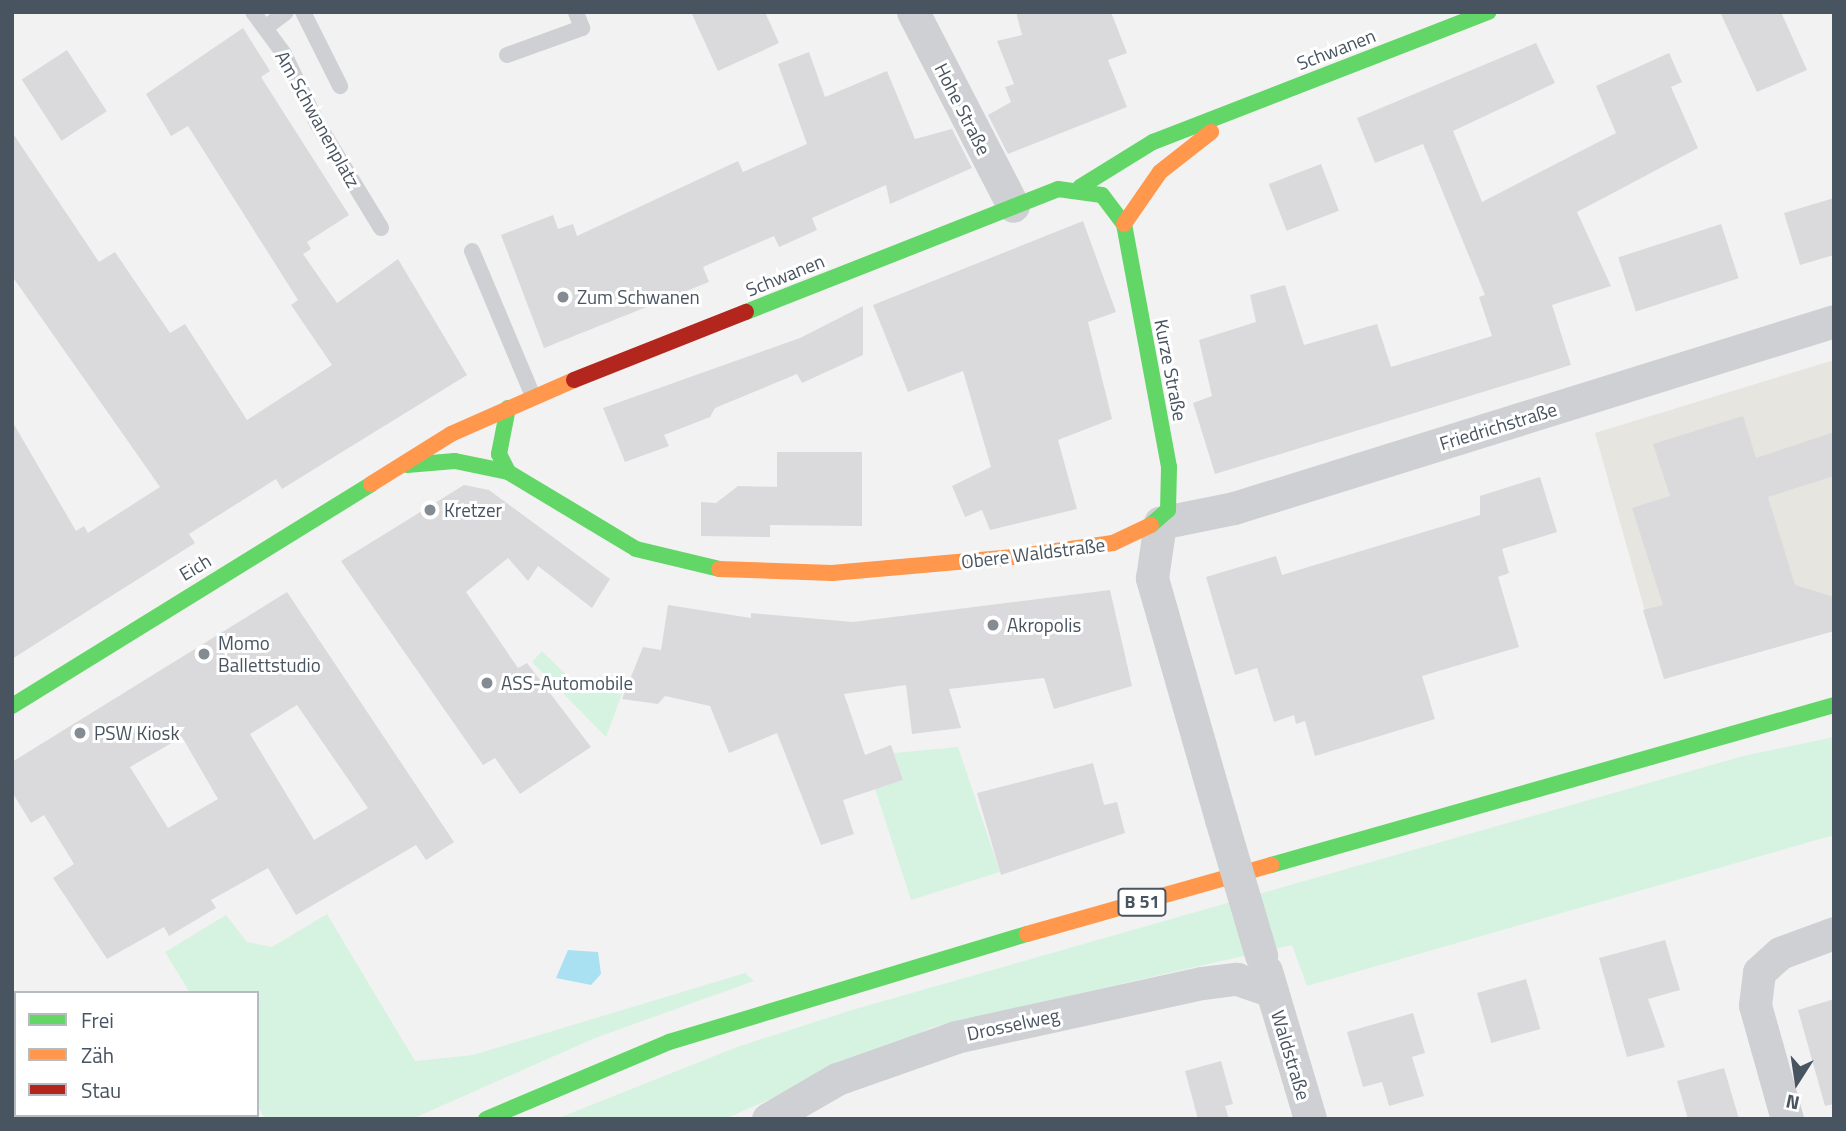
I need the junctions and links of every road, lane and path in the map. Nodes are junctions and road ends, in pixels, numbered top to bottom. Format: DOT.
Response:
graph roads {
  1 [pos="253,12"];
  2 [pos="286,12"];
  3 [pos="303,12"];
  4 [pos="576,12"];
  5 [pos="913,12"];
  6 [pos="1489,12"];
  7 [pos="265,28"];
  8 [pos="507,55"];
  9 [pos="340,86"];
  10 [pos="1237,111"];
  11 [pos="1080,187"];
  12 [pos="1013,206"];
  13 [pos="1124,224"];
  14 [pos="381,228"];
  15 [pos="472,251"];
  16 [pos="1834,321"];
  17 [pos="533,396"];
  18 [pos="508,408"];
  19 [pos="401,465"];
  20 [pos="508,472"];
  21 [pos="1160,523"];
  22 [pos="1834,705"];
  23 [pos="12,706"];
  24 [pos="1834,933"];
  25 [pos="1271,991"];
  26 [pos="486,1119"];
  27 [pos="768,1119"];
  28 [pos="1310,1119"];
  29 [pos="1787,1119"];
  1 -- 7 [label="lane, Am Schwanenplatz"];
  2 -- 7 [label="lane"];
  3 -- 9 [label="lane"];
  4 -- 8 [label="lane"];
  5 -- 12 [label="street, Hohe Straße"];
  6 -- 10 [label="street, Schwanen"];
  7 -- 14 [label="lane, Am Schwanenplatz"];
  10 -- 11 [label="street, Schwanen"];
  10 -- 13 [label="street, Schwanen"];
  11 -- 12 [label="street, Schwanen"];
  11 -- 13 [label="street"];
  12 -- 17 [label="street, Schwanen"];
  13 -- 21 [label="street, Kurze Straße"];
  15 -- 17 [label="lane"];
  16 -- 21 [label="street, Friedrichstraße"];
  17 -- 18 [label="street, Schwanen"];
  18 -- 19 [label="street, Eich"];
  18 -- 20 [label="street"];
  19 -- 20 [label="street, Eich"];
  19 -- 23 [label="street, Eich"];
  20 -- 21 [label="street, Obere Waldstraße"];
  21 -- 25 [label="street, bridge"];
  22 -- 26 [label="street, B 51"];
  24 -- 29 [label="street"];
  25 -- 27 [label="street, Drosselweg"];
  25 -- 28 [label="street, Waldstraße"];
}
